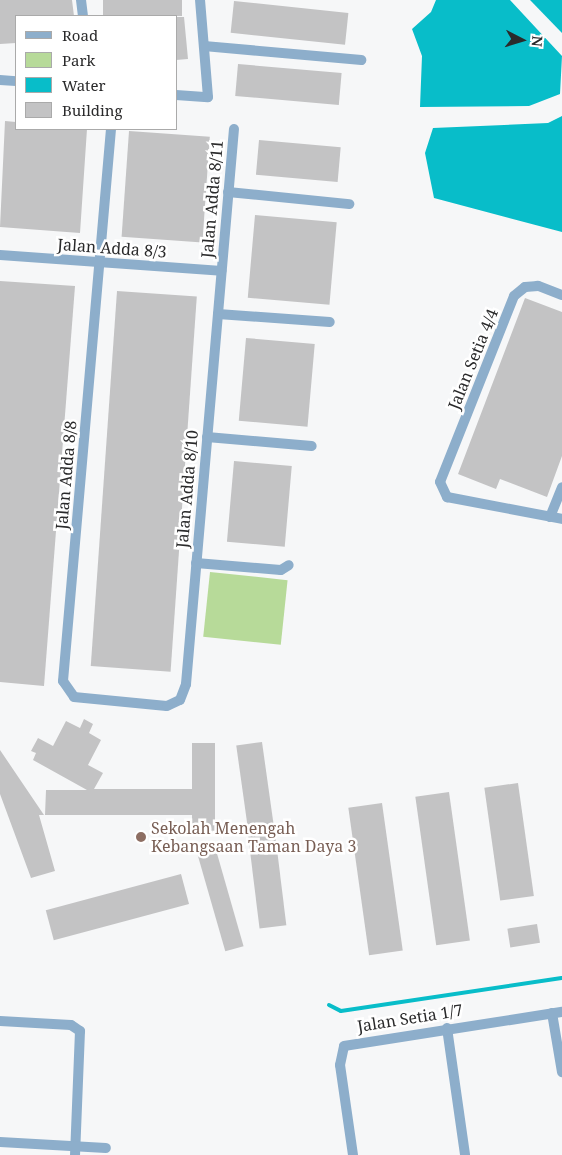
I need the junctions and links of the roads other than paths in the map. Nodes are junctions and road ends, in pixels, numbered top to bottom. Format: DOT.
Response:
graph roads {
  1 [pos="81,0"];
  2 [pos="200,0"];
  3 [pos="82,15"];
  4 [pos="204,46"];
  5 [pos="360,60"];
  6 [pos="0,80"];
  7 [pos="15,81"];
  8 [pos="178,95"];
  9 [pos="234,128"];
  10 [pos="111,130"];
  11 [pos="228,192"];
  12 [pos="349,204"];
  13 [pos="0,255"];
  14 [pos="100,262"];
  15 [pos="221,271"];
  16 [pos="562,294"];
  17 [pos="218,314"];
  18 [pos="330,322"];
  19 [pos="207,437"];
  20 [pos="312,446"];
  21 [pos="562,487"];
  22 [pos="550,517"];
  23 [pos="562,519"];
  24 [pos="196,563"];
  25 [pos="289,566"];
  26 [pos="173,705"];
  27 [pos="557,1013"];
  28 [pos="0,1021"];
  29 [pos="447,1028"];
  30 [pos="562,1072"];
  31 [pos="0,1142"];
  32 [pos="106,1148"];
  33 [pos="75,1150"];
  34 [pos="353,1155"];
  35 [pos="465,1155"];
  1 -- 3 [label="street"];
  2 -- 4 [label="street"];
  4 -- 5 [label="street"];
  4 -- 8 [label="street"];
  6 -- 7 [label="street"];
  9 -- 11 [label="street, Jalan Adda 8/11"];
  10 -- 14 [label="street, Jalan Adda 8/8"];
  11 -- 12 [label="street"];
  11 -- 15 [label="street, Jalan Adda 8/11"];
  13 -- 14 [label="street, Jalan Adda 8/3"];
  14 -- 15 [label="street, Jalan Adda 8/3"];
  14 -- 26 [label="street, Jalan Adda 8/8"];
  15 -- 17 [label="street, Jalan Adda 8/10"];
  16 -- 22 [label="street, Jalan Setia 4/4"];
  17 -- 18 [label="street"];
  17 -- 19 [label="street, Jalan Adda 8/10"];
  19 -- 20 [label="street"];
  19 -- 24 [label="street, Jalan Adda 8/10"];
  21 -- 22 [label="street"];
  22 -- 23 [label="street"];
  24 -- 25 [label="street"];
  24 -- 26 [label="street, Jalan Adda 8/10"];
  27 -- 29 [label="street, Jalan Setia 1/7"];
  27 -- 30 [label="street"];
  28 -- 33 [label="street"];
  29 -- 34 [label="street, Jalan Setia 1/7"];
  29 -- 35 [label="street"];
  31 -- 33 [label="street"];
  32 -- 33 [label="street"];
}
